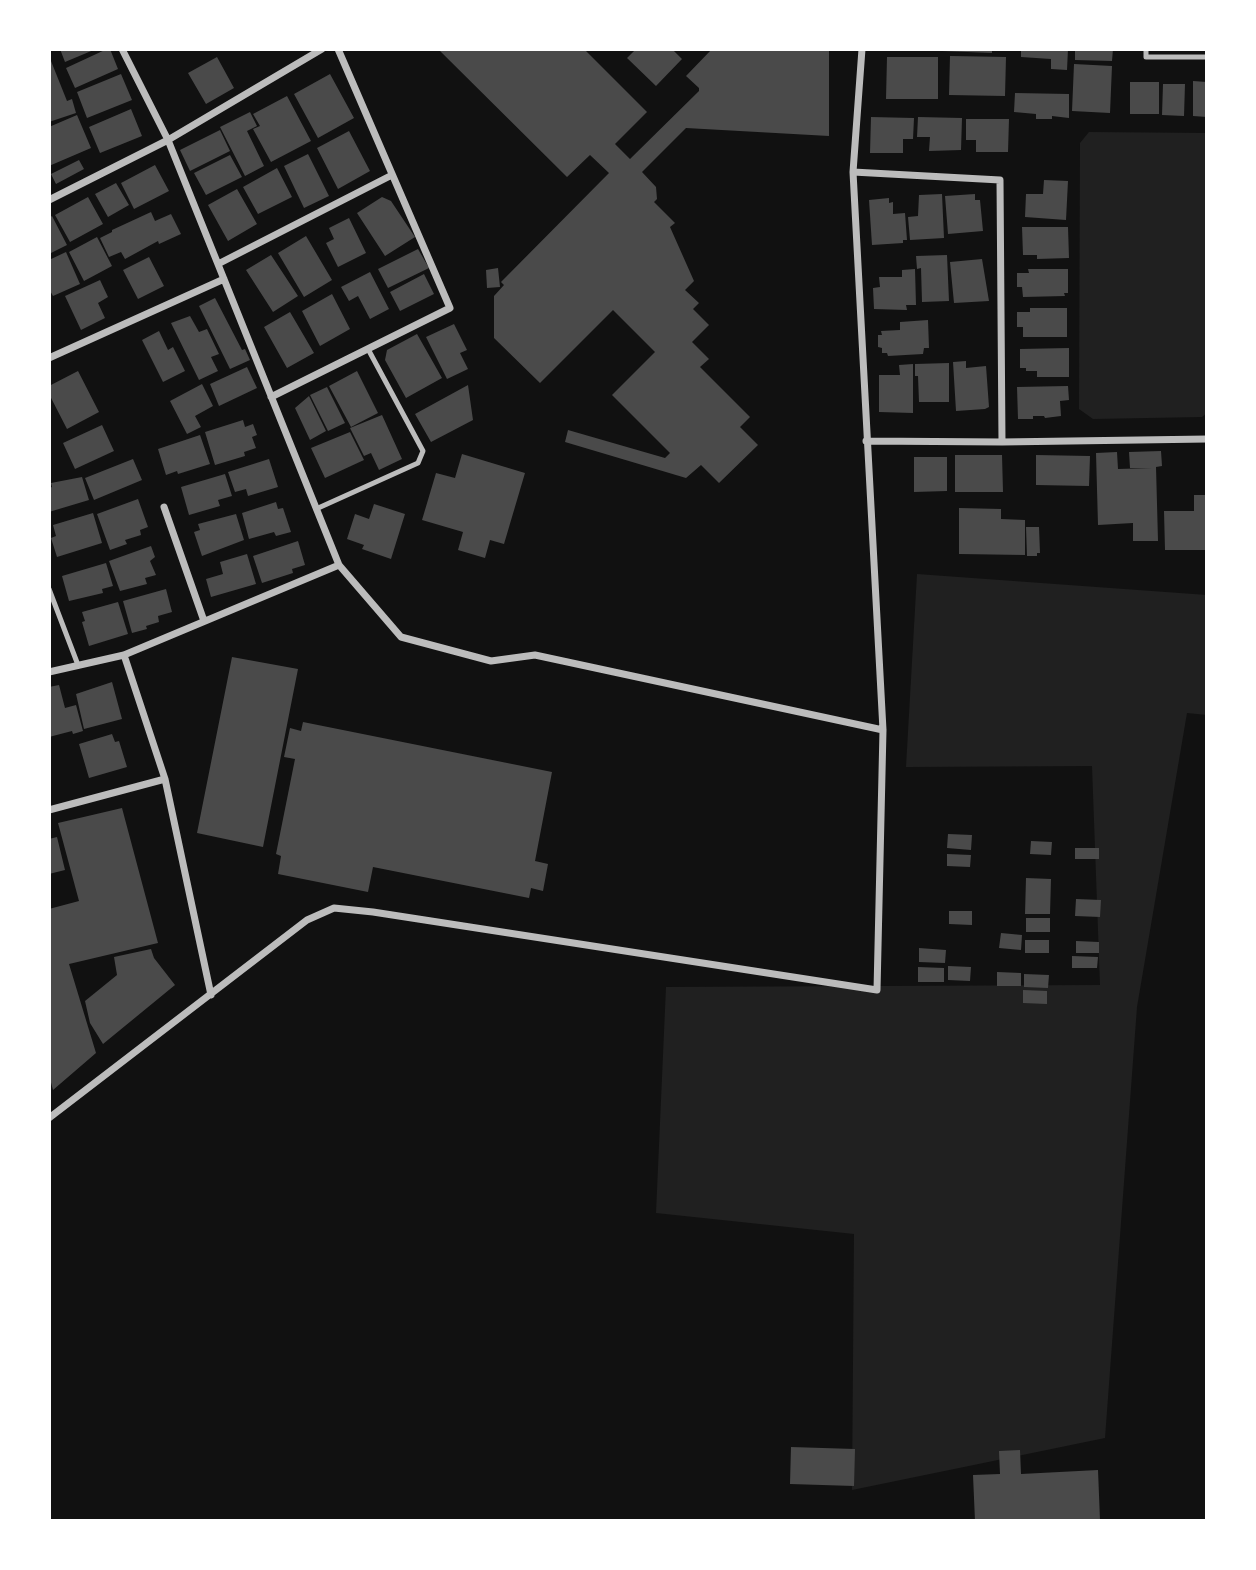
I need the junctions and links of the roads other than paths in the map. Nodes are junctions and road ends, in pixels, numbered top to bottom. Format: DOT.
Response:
graph roads {
  1 [pos="122,49"];
  2 [pos="322,49"];
  3 [pos="338,49"];
  4 [pos="862,49"];
  5 [pos="1146,49"];
  6 [pos="1207,57"];
  7 [pos="167,140"];
  8 [pos="853,172"];
  9 [pos="392,175"];
  10 [pos="49,200"];
  11 [pos="218,264"];
  12 [pos="224,279"];
  13 [pos="368,349"];
  14 [pos="49,358"];
  15 [pos="271,397"];
  16 [pos="1207,439"];
  17 [pos="866,441"];
  18 [pos="1002,442"];
  19 [pos="164,507"];
  20 [pos="316,509"];
  21 [pos="338,565"];
  22 [pos="49,589"];
  23 [pos="204,621"];
  24 [pos="124,655"];
  25 [pos="78,665"];
  26 [pos="49,672"];
  27 [pos="883,730"];
  28 [pos="165,779"];
  29 [pos="49,810"];
  30 [pos="211,995"];
  31 [pos="49,1118"];
  1 -- 7 [label="street"];
  2 -- 7 [label="street"];
  3 -- 9 [label="street"];
  4 -- 8 [label="street"];
  5 -- 6 [label="lane"];
  7 -- 10 [label="street"];
  7 -- 11 [label="street"];
  8 -- 17 [label="street"];
  8 -- 18 [label="street"];
  9 -- 11 [label="street"];
  9 -- 13 [label="street"];
  11 -- 12 [label="street"];
  12 -- 14 [label="street"];
  12 -- 15 [label="street"];
  13 -- 15 [label="street"];
  13 -- 20 [label="lane"];
  15 -- 20 [label="street"];
  16 -- 18 [label="street"];
  17 -- 18 [label="street"];
  17 -- 27 [label="street"];
  19 -- 23 [label="street"];
  20 -- 21 [label="street"];
  21 -- 23 [label="street"];
  21 -- 27 [label="street"];
  22 -- 25 [label="lane"];
  23 -- 24 [label="street"];
  24 -- 25 [label="street"];
  24 -- 28 [label="street"];
  25 -- 26 [label="street"];
  27 -- 30 [label="street"];
  28 -- 29 [label="street"];
  28 -- 30 [label="street"];
  30 -- 31 [label="street"];
}
